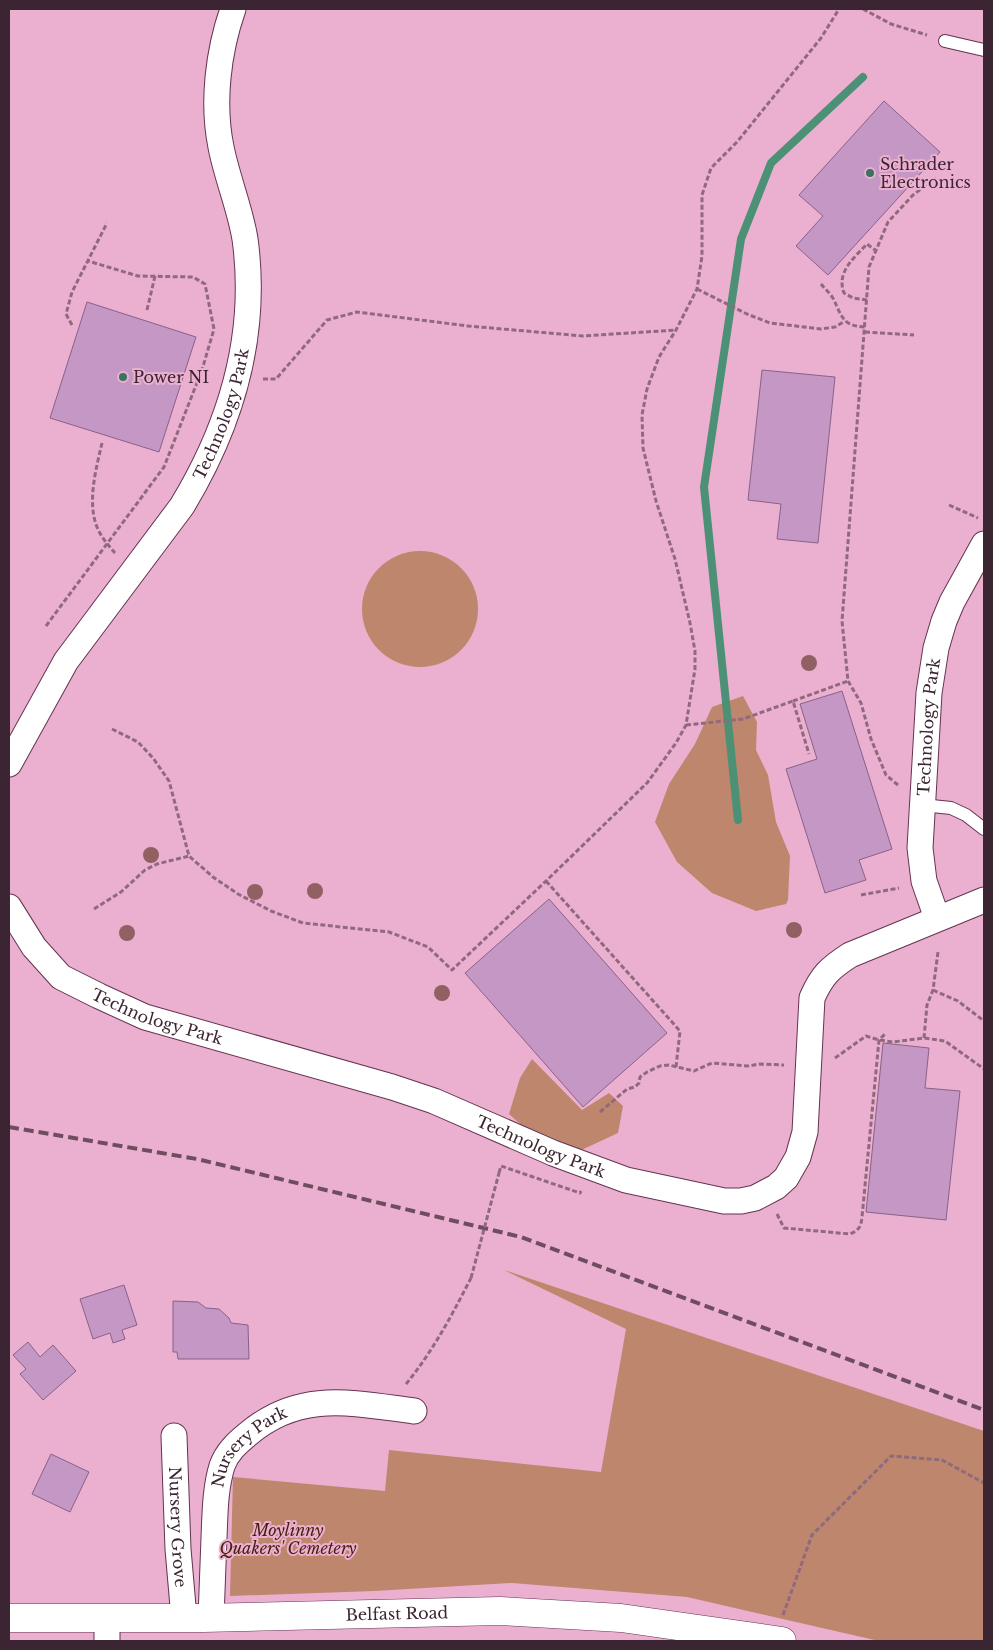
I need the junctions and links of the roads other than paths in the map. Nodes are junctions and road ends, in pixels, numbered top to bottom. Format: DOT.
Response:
graph roads {
  1 [pos="232,9"];
  2 [pos="945,41"];
  3 [pos="984,50"];
  4 [pos="984,544"];
  5 [pos="9,764"];
  6 [pos="922,805"];
  7 [pos="984,829"];
  8 [pos="984,900"];
  9 [pos="9,907"];
  10 [pos="937,918"];
  11 [pos="414,1411"];
  12 [pos="174,1436"];
  13 [pos="9,1618"];
  14 [pos="184,1618"];
  15 [pos="211,1618"];
  16 [pos="107,1630"];
  17 [pos="778,1640"];
  1 -- 5 [label="street, Technology Park"];
  2 -- 3 [label="lane"];
  4 -- 6 [label="street, Technology Park"];
  6 -- 7 [label="lane"];
  6 -- 10 [label="street, Technology Park"];
  8 -- 10 [label="street, Technology Park"];
  9 -- 10 [label="street, Technology Park"];
  11 -- 15 [label="street, Nursery Park"];
  12 -- 14 [label="street, Nursery Grove"];
  13 -- 16 [label="highway, Belfast Road"];
  14 -- 15 [label="highway, Belfast Road"];
  14 -- 16 [label="highway, Belfast Road"];
  15 -- 17 [label="highway, Belfast Road"];
}
